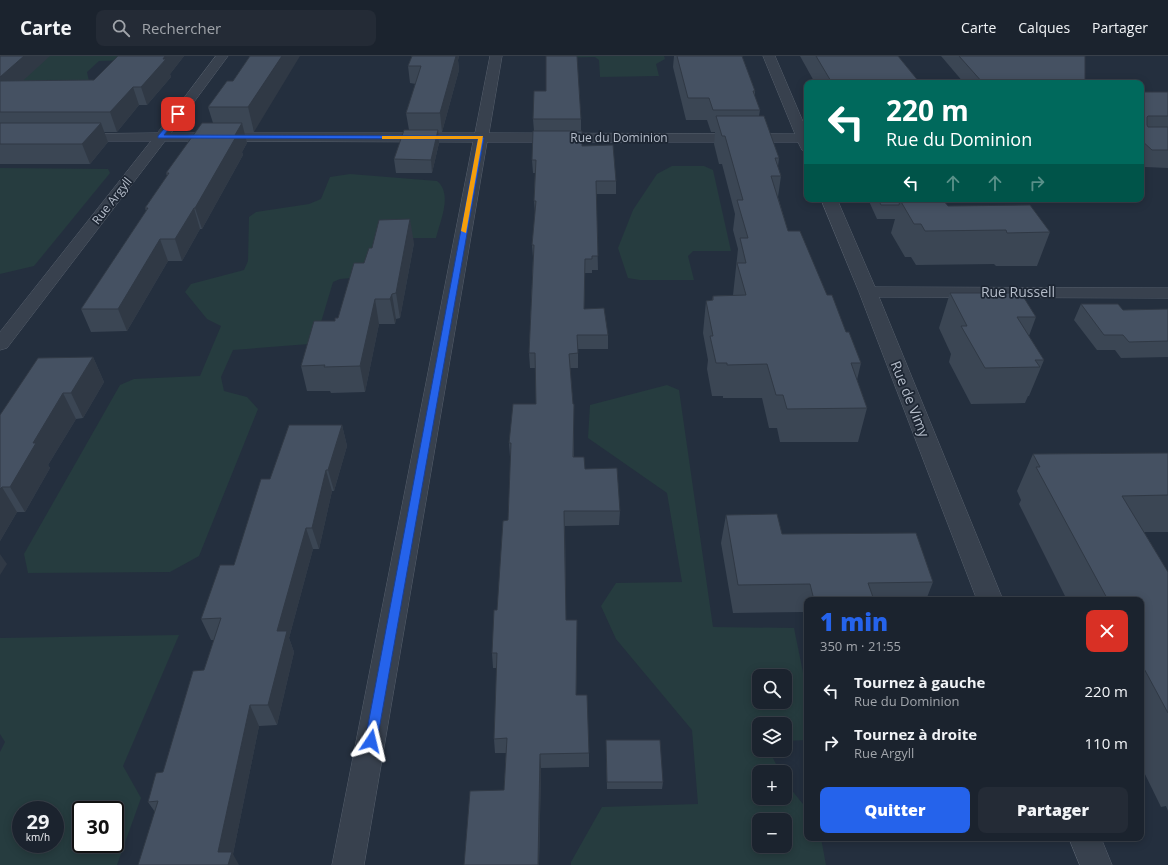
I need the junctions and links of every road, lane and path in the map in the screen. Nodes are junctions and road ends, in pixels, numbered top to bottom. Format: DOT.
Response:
graph roads {
  1 [pos="222,56"];
  2 [pos="496,56"];
  3 [pos="769,56"];
  4 [pos="804,136"];
  5 [pos="61,137"];
  6 [pos="160,137"];
  7 [pos="481,138"];
  8 [pos="804,141"];
  9 [pos="830,202"];
  10 [pos="868,292"];
  11 [pos="1168,293"];
  12 [pos="0,344"];
  13 [pos="989,597"];
  14 [pos="1086,841"];
  15 [pos="348,865"];
  16 [pos="1096,865"];
  1 -- 6 [label="street, Rue Argyll"];
  2 -- 7 [label="street"];
  3 -- 4 [label="street"];
  5 -- 6 [label="street, Rue du Dominion"];
  6 -- 7 [label="street, Rue du Dominion"];
  6 -- 12 [label="street, Rue Argyll"];
  7 -- 8 [label="street, Rue du Dominion"];
  7 -- 15 [label="street"];
  9 -- 10 [label="street, Rue de Vimy"];
  10 -- 11 [label="street, Rue Russell"];
  10 -- 13 [label="street, Rue de Vimy"];
  14 -- 16 [label="street"];
}
